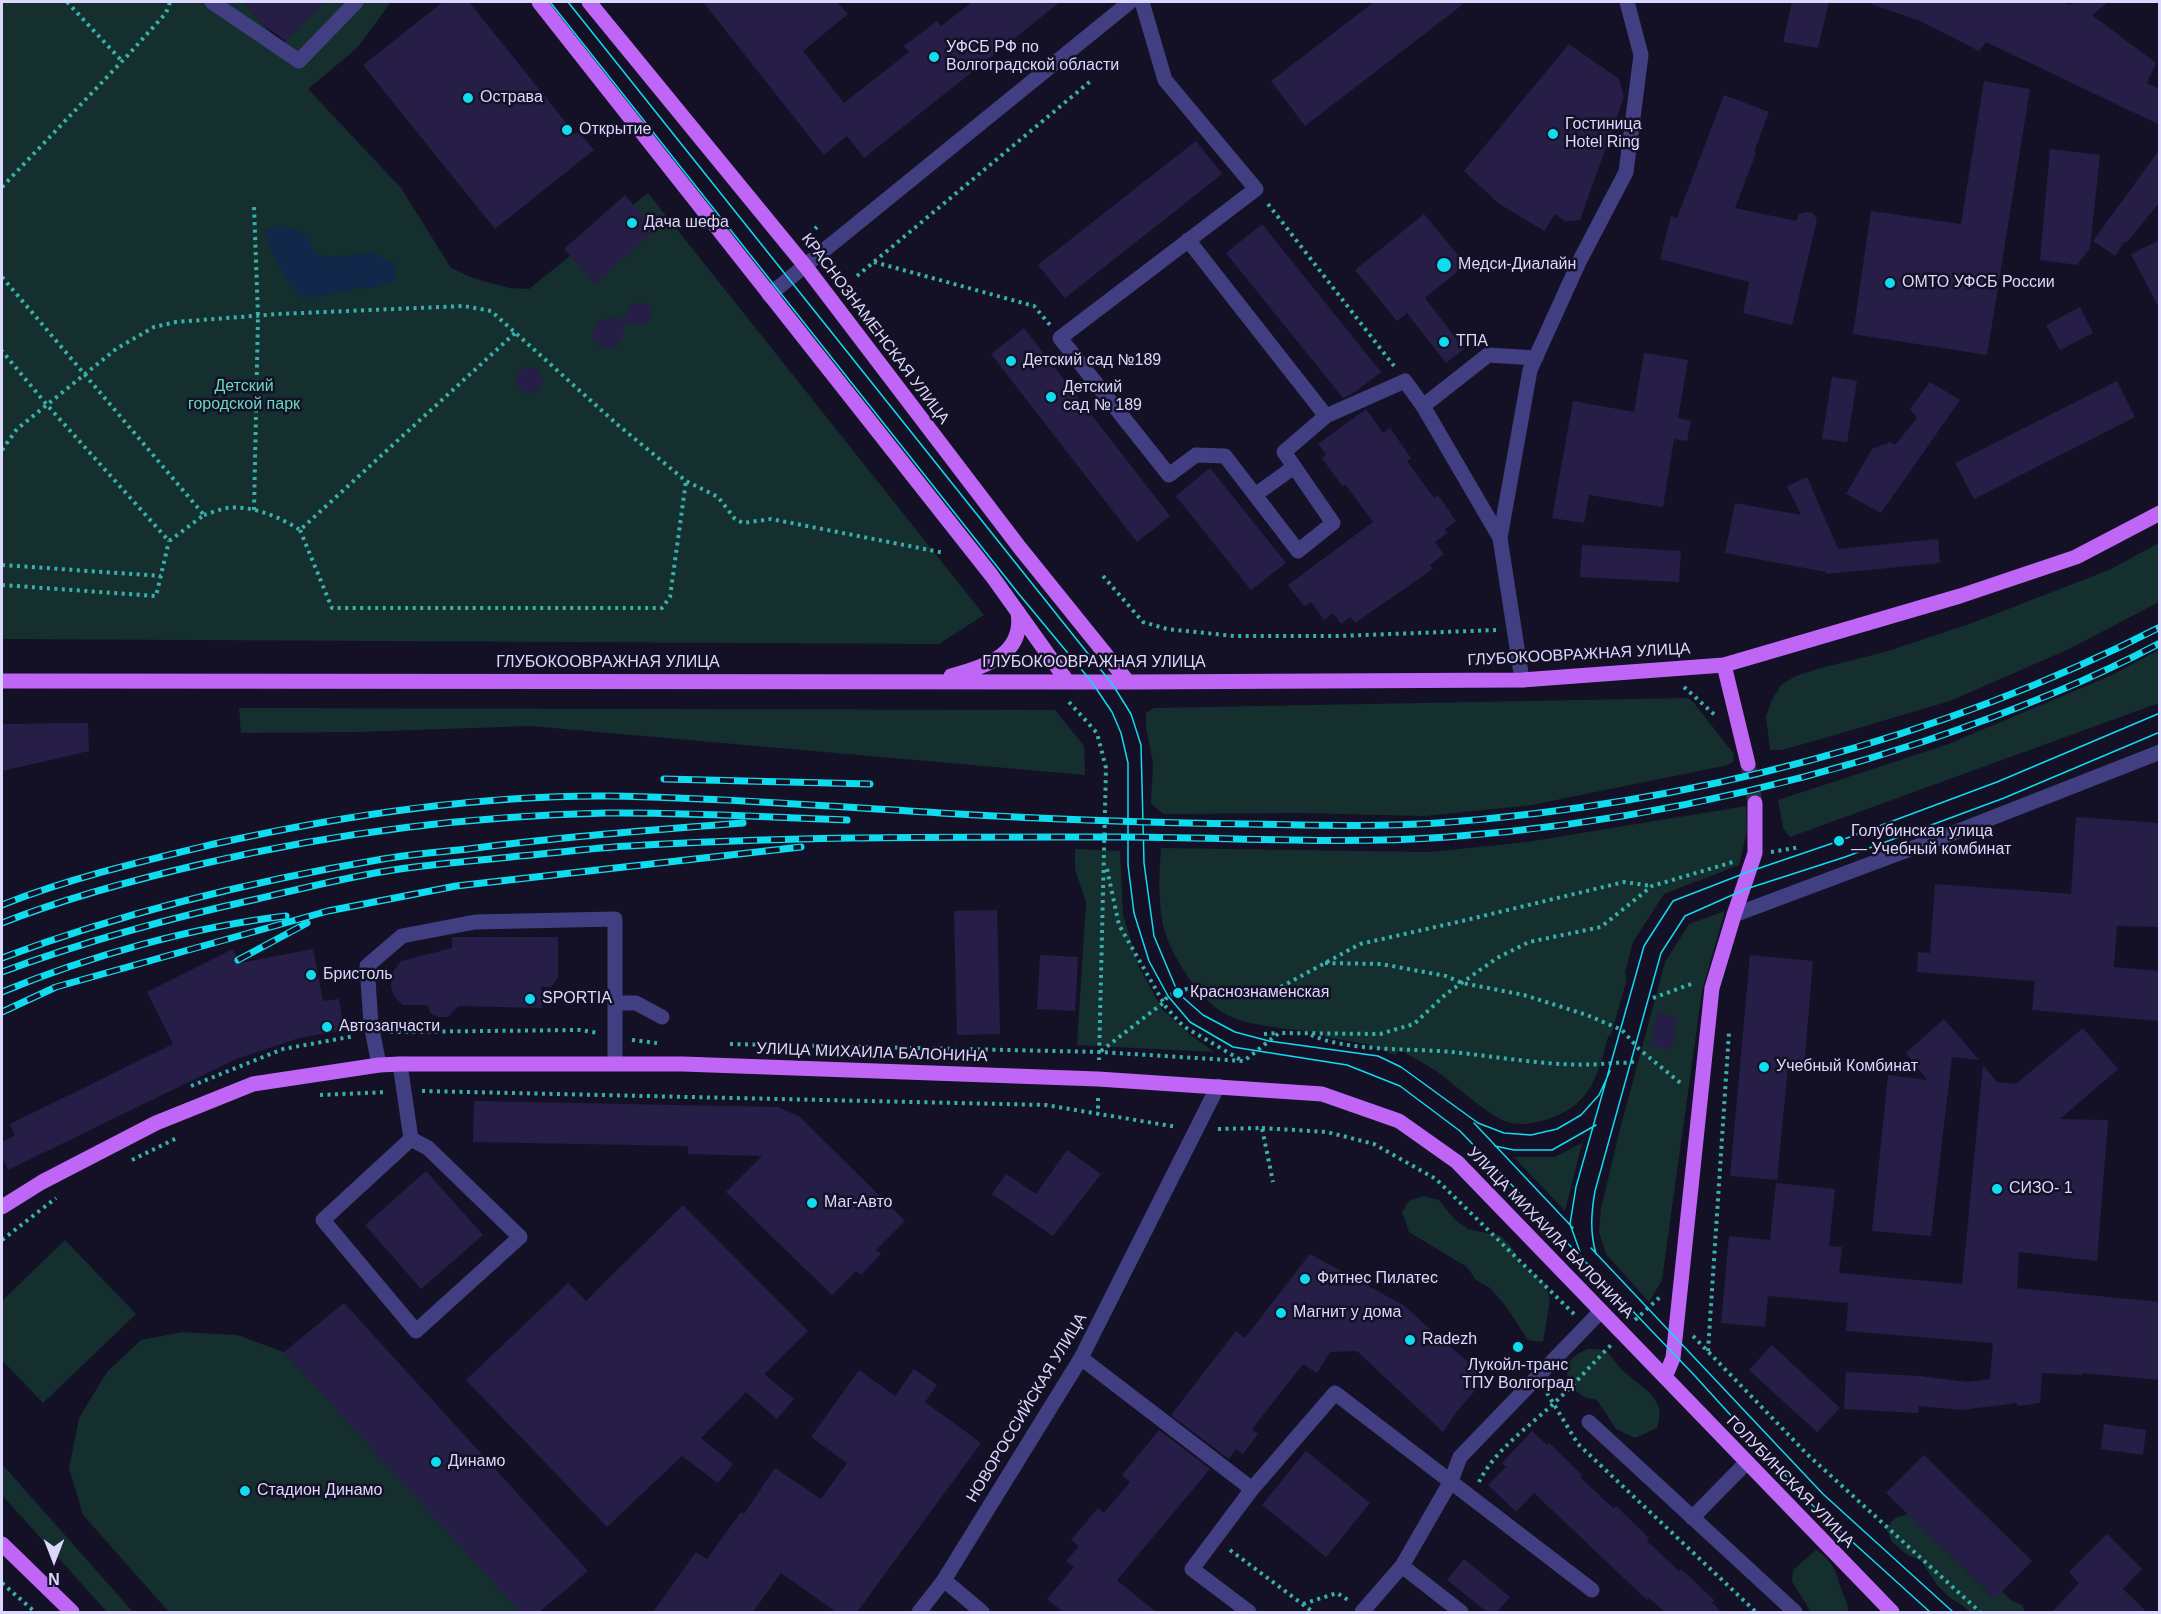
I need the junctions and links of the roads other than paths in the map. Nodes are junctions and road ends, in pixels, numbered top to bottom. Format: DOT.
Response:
graph roads {
  1 [pos="212,2"];
  2 [pos="356,2"];
  3 [pos="539,2"];
  4 [pos="590,2"];
  5 [pos="1130,2"];
  6 [pos="1142,2"];
  7 [pos="1627,2"];
  8 [pos="1188,240"];
  9 [pos="806,267"];
  10 [pos="769,295"];
  11 [pos="1536,358"];
  12 [pos="1422,406"];
  13 [pos="1326,416"];
  14 [pos="1294,467"];
  15 [pos="1255,495"];
  16 [pos="2160,513"];
  17 [pos="1500,538"];
  18 [pos="1018,612"];
  19 [pos="1724,664"];
  20 [pos="1522,680"];
  21 [pos="2,681"];
  22 [pos="1067,681"];
  23 [pos="933,682"];
  24 [pos="1128,682"];
  25 [pos="2160,752"];
  26 [pos="1748,764"];
  27 [pos="1755,803"];
  28 [pos="1734,915"];
  29 [pos="616,1003"];
  30 [pos="662,1017"];
  31 [pos="615,1063"];
  32 [pos="400,1064"];
  33 [pos="380,1065"];
  34 [pos="1218,1086"];
  35 [pos="411,1139"];
  36 [pos="2,1207"];
  37 [pos="1601,1311"];
  38 [pos="1081,1358"];
  39 [pos="1664,1375"];
  40 [pos="1589,1422"];
  41 [pos="1746,1462"];
  42 [pos="1451,1481"];
  43 [pos="1252,1489"];
  44 [pos="1692,1518"];
  45 [pos="2,1544"];
  46 [pos="1402,1566"];
  47 [pos="944,1580"];
  48 [pos="1592,1590"];
  49 [pos="1363,1611"];
  50 [pos="72,1612"];
  51 [pos="918,1612"];
  52 [pos="982,1612"];
  53 [pos="1249,1612"];
  54 [pos="1461,1612"];
  55 [pos="1795,1612"];
  56 [pos="1892,1612"];
  1 -- 2 [label="street"];
  3 -- 10 [label="main road"];
  4 -- 9 [label="main road, КРАСНОЗНАМЕНСКАЯ УЛИЦА"];
  5 -- 9 [label="street"];
  6 -- 8 [label="street"];
  7 -- 11 [label="street"];
  8 -- 13 [label="street"];
  8 -- 15 [label="street"];
  9 -- 10 [label="street"];
  9 -- 24 [label="main road, КРАСНОЗНАМЕНСКАЯ УЛИЦА"];
  10 -- 18 [label="main road"];
  11 -- 12 [label="street"];
  11 -- 17 [label="street"];
  12 -- 13 [label="street"];
  12 -- 17 [label="street"];
  13 -- 14 [label="street"];
  14 -- 15 [label="street"];
  14 -- 15 [label="street"];
  16 -- 19 [label="main road, ГЛУБОКООВРАЖНАЯ УЛИЦА"];
  17 -- 20 [label="street"];
  18 -- 22 [label="main road"];
  18 -- 23 [label="main road"];
  19 -- 20 [label="main road, ГЛУБОКООВРАЖНАЯ УЛИЦА"];
  19 -- 26 [label="main road"];
  20 -- 24 [label="main road, ГЛУБОКООВРАЖНАЯ УЛИЦА"];
  21 -- 23 [label="main road, ГЛУБОКООВРАЖНАЯ УЛИЦА"];
  22 -- 23 [label="main road, ГЛУБОКООВРАЖНАЯ УЛИЦА"];
  22 -- 24 [label="main road, ГЛУБОКООВРАЖНАЯ УЛИЦА"];
  25 -- 28 [label="street"];
  27 -- 28 [label="main road"];
  28 -- 39 [label="main road"];
  29 -- 30 [label="street"];
  29 -- 31 [label="street"];
  29 -- 33 [label="street"];
  31 -- 32 [label="main road, УЛИЦА МИХАИЛА БАЛОНИНА"];
  31 -- 34 [label="main road, УЛИЦА МИХАИЛА БАЛОНИНА"];
  32 -- 33 [label="main road, УЛИЦА МИХАИЛА БАЛОНИНА"];
  32 -- 35 [label="street"];
  33 -- 36 [label="main road, УЛИЦА МИХАИЛА БАЛОНИНА"];
  34 -- 37 [label="main road, УЛИЦА МИХАИЛА БАЛОНИНА"];
  34 -- 38 [label="street, НОВОРОССИЙСКАЯ УЛИЦА"];
  35 -- 35 [label="street"];
  37 -- 39 [label="main road, УЛИЦА МИХАИЛА БАЛОНИНА"];
  37 -- 42 [label="street"];
  38 -- 43 [label="street"];
  38 -- 47 [label="street, НОВОРОССИЙСКАЯ УЛИЦА"];
  39 -- 41 [label="main road, ГОЛУБИНСКАЯ УЛИЦА"];
  40 -- 44 [label="street"];
  41 -- 44 [label="street"];
  41 -- 56 [label="main road, ГОЛУБИНСКАЯ УЛИЦА"];
  42 -- 43 [label="street"];
  42 -- 46 [label="street"];
  42 -- 48 [label="street"];
  43 -- 53 [label="street"];
  44 -- 55 [label="street"];
  45 -- 50 [label="main road"];
  46 -- 49 [label="street"];
  46 -- 54 [label="street"];
  47 -- 51 [label="street, НОВОРОССИЙСКАЯ УЛИЦА"];
  47 -- 52 [label="street"];
}
